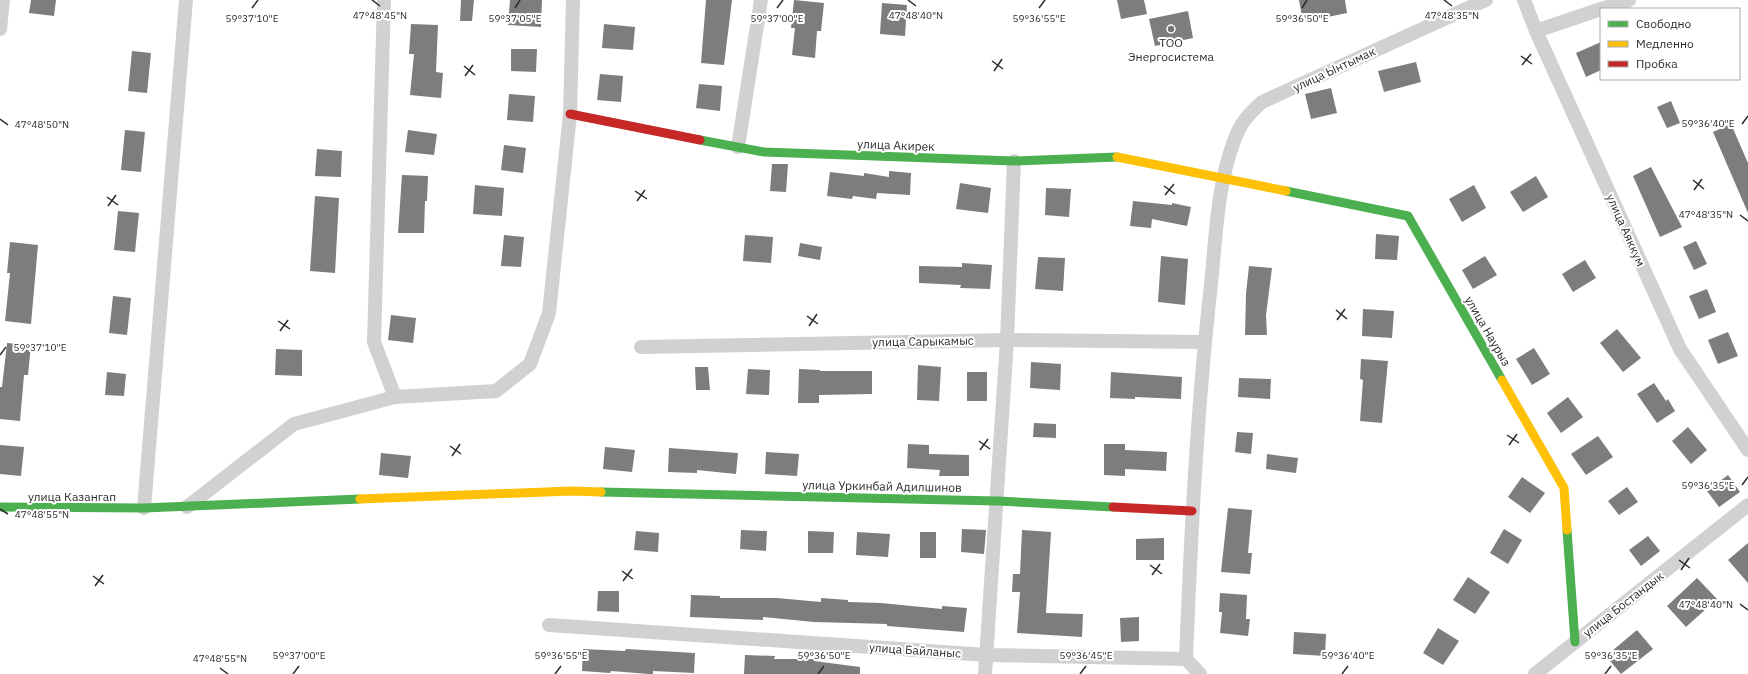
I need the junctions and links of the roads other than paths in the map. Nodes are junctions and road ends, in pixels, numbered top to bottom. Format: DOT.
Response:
graph roads {
  1 [pos="3,0"];
  2 [pos="186,0"];
  3 [pos="384,0"];
  4 [pos="573,0"];
  5 [pos="761,0"];
  6 [pos="1486,0"];
  7 [pos="1524,0"];
  8 [pos="1629,0"];
  9 [pos="1604,8"];
  10 [pos="1600,9"];
  11 [pos="0,29"];
  12 [pos="1536,31"];
  13 [pos="570,114"];
  14 [pos="738,147"];
  15 [pos="1014,161"];
  16 [pos="1223,178"];
  17 [pos="1008,340"];
  18 [pos="1205,342"];
  19 [pos="641,347"];
  20 [pos="395,397"];
  21 [pos="1748,450"];
  22 [pos="997,501"];
  23 [pos="1748,505"];
  24 [pos="187,507"];
  25 [pos="0,508"];
  26 [pos="144,508"];
  27 [pos="1192,511"];
  28 [pos="549,625"];
  29 [pos="1574,642"];
  30 [pos="987,655"];
  31 [pos="1186,659"];
  32 [pos="985,674"];
  33 [pos="1200,674"];
  34 [pos="1535,674"];
  1 -- 11 [label="street"];
  2 -- 26 [label="street"];
  3 -- 20 [label="street"];
  4 -- 13 [label="street"];
  5 -- 14 [label="street"];
  6 -- 16 [label="street, улица Ынтымак"];
  7 -- 12 [label="street, улица Аяккум"];
  8 -- 9 [label="street"];
  10 -- 12 [label="street"];
  12 -- 21 [label="street, улица Аяккум"];
  13 -- 14 [label="street, улица Акирек"];
  13 -- 20 [label="street"];
  14 -- 15 [label="street, улица Акирек"];
  15 -- 16 [label="street, улица Акирек"];
  15 -- 17 [label="street"];
  16 -- 18 [label="street, улица Ынтымак"];
  16 -- 29 [label="street, улица Наурыз"];
  17 -- 18 [label="street, улица Сарыкамыс"];
  17 -- 19 [label="street, улица Сарыкамыс"];
  17 -- 22 [label="street"];
  18 -- 27 [label="street, улица Ынтымак"];
  20 -- 24 [label="street"];
  22 -- 24 [label="street, улица Уркинбай Адилшинов"];
  22 -- 27 [label="street, улица Уркинбай Адилшинов"];
  22 -- 30 [label="street"];
  23 -- 29 [label="street, улица Бостандык"];
  24 -- 26 [label="street, улица Казангап"];
  25 -- 26 [label="street, улица Казангап"];
  27 -- 31 [label="street, улица Ынтымак"];
  28 -- 30 [label="street, улица Байланыс"];
  29 -- 34 [label="street, улица Бостандык"];
  30 -- 31 [label="street, улица Байланыс"];
  30 -- 32 [label="street"];
  31 -- 33 [label="street"];
}
